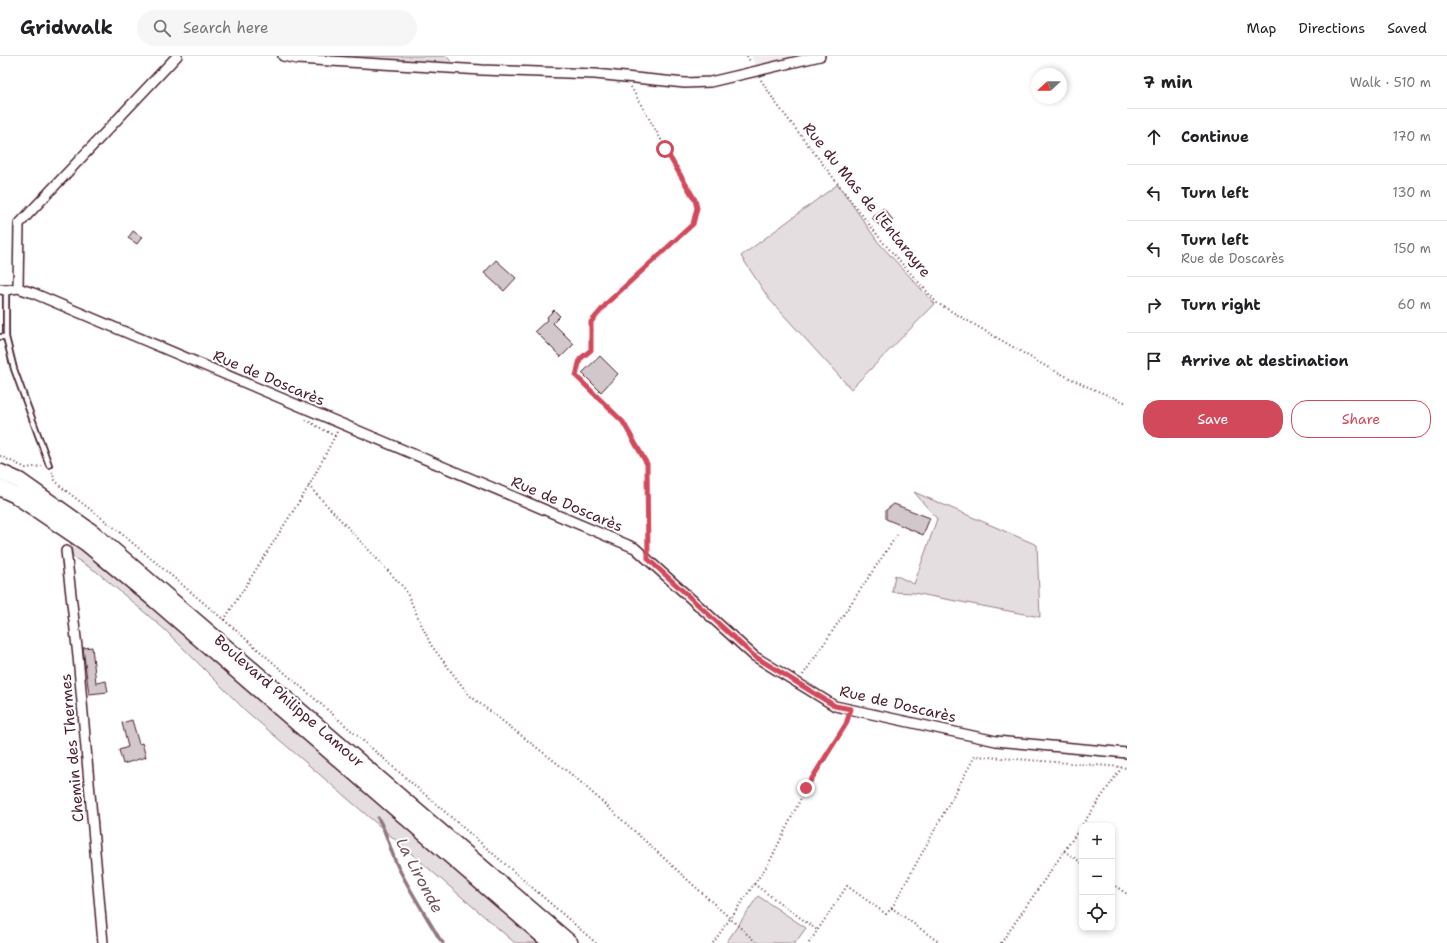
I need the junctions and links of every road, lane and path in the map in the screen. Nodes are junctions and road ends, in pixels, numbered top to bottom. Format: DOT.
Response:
graph roads {
  1 [pos="177,56"];
  2 [pos="283,56"];
  3 [pos="820,56"];
  4 [pos="755,71"];
  5 [pos="625,78"];
  6 [pos="18,288"];
  7 [pos="3,290"];
  8 [pos="0,337"];
  9 [pos="6,337"];
  10 [pos="1127,403"];
  11 [pos="337,431"];
  12 [pos="0,456"];
  13 [pos="49,465"];
  14 [pos="0,472"];
  15 [pos="309,486"];
  16 [pos="0,488"];
  17 [pos="897,535"];
  18 [pos="66,551"];
  19 [pos="648,559"];
  20 [pos="224,620"];
  21 [pos="802,678"];
  22 [pos="851,709"];
  23 [pos="1127,753"];
  24 [pos="1122,767"];
  25 [pos="1127,768"];
  26 [pos="1064,851"];
  27 [pos="1079,861"];
  28 [pos="754,884"];
  29 [pos="1115,886"];
  30 [pos="1127,894"];
  31 [pos="892,908"];
  32 [pos="730,919"];
  33 [pos="817,930"];
  34 [pos="103,943"];
  35 [pos="552,943"];
  36 [pos="570,943"];
  37 [pos="596,943"];
  38 [pos="713,943"];
  39 [pos="757,943"];
  40 [pos="809,943"];
  41 [pos="940,943"];
  42 [pos="1001,943"];
  1 -- 6 [label="street"];
  2 -- 5 [label="street"];
  3 -- 4 [label="street"];
  4 -- 5 [label="street"];
  4 -- 10 [label="path, Rue du Mas de l'Entarayre"];
  5 -- 19 [label="path"];
  6 -- 7 [label="street, Rue de Doscarès"];
  6 -- 19 [label="street, Rue de Doscarès"];
  7 -- 9 [label="lane"];
  8 -- 9 [label="lane"];
  9 -- 13 [label="lane"];
  11 -- 15 [label="path"];
  12 -- 13 [label="path"];
  13 -- 20 [label="path"];
  14 -- 36 [label="main road, Boulevard Philippe Lamour"];
  15 -- 20 [label="path"];
  15 -- 32 [label="path"];
  16 -- 35 [label="main road, Boulevard Philippe Lamour"];
  17 -- 21 [label="path"];
  18 -- 34 [label="street, Chemin des Thermes"];
  19 -- 22 [label="street, Rue de Doscarès"];
  20 -- 37 [label="path"];
  22 -- 23 [label="street, Rue de Doscarès"];
  22 -- 28 [label="path"];
  24 -- 25 [label="path"];
  24 -- 26 [label="path"];
  24 -- 31 [label="path"];
  26 -- 27 [label="path"];
  26 -- 42 [label="path"];
  28 -- 32 [label="path"];
  28 -- 33 [label="path"];
  29 -- 30 [label="path"];
  31 -- 33 [label="path"];
  31 -- 41 [label="path"];
  32 -- 38 [label="path"];
  32 -- 39 [label="path"];
  33 -- 40 [label="path"];
}
